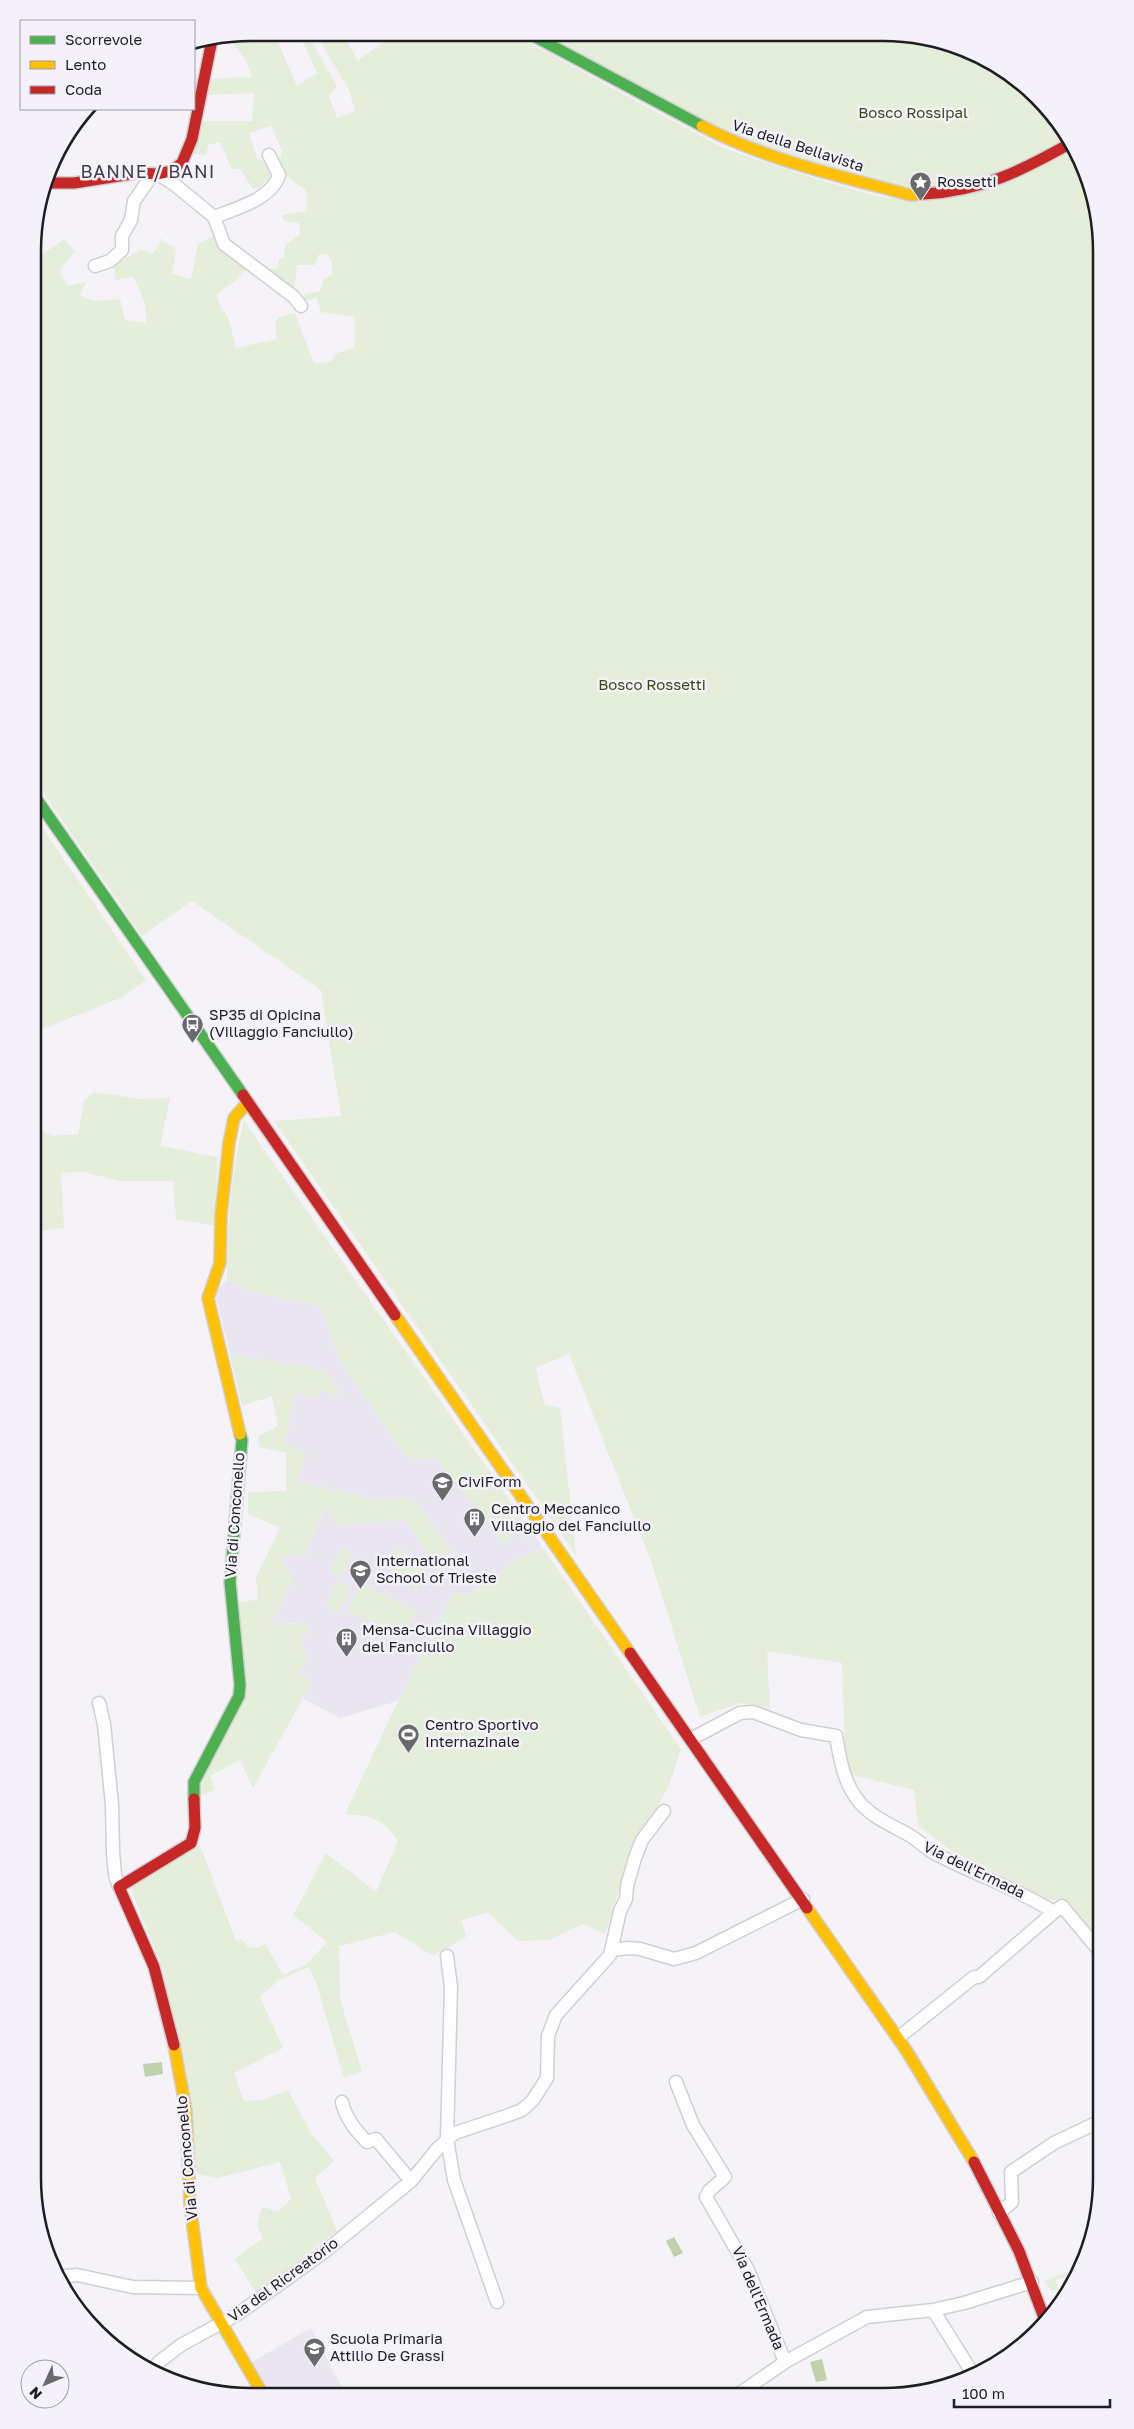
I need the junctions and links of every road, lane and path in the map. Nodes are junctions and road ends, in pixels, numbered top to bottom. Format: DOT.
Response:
graph roads {
  1 [pos="543,41"];
  2 [pos="211,45"];
  3 [pos="1065,146"];
  4 [pos="269,155"];
  5 [pos="182,163"];
  6 [pos="156,174"];
  7 [pos="52,183"];
  8 [pos="175,184"];
  9 [pos="214,218"];
  10 [pos="95,266"];
  11 [pos="301,306"];
  12 [pos="41,806"];
  13 [pos="247,1103"];
  14 [pos="99,1703"];
  15 [pos="691,1739"];
  16 [pos="664,1811"];
  17 [pos="120,1887"];
  18 [pos="802,1899"];
  19 [pos="1054,1912"];
  20 [pos="1093,1943"];
  21 [pos="612,1950"];
  22 [pos="446,1956"];
  23 [pos="898,2038"];
  24 [pos="676,2082"];
  25 [pos="342,2102"];
  26 [pos="1093,2124"];
  27 [pos="447,2139"];
  28 [pos="411,2181"];
  29 [pos="1000,2212"];
  30 [pos="66,2276"];
  31 [pos="1032,2282"];
  32 [pos="201,2288"];
  33 [pos="497,2302"];
  34 [pos="933,2310"];
  35 [pos="1043,2314"];
  36 [pos="220,2324"];
  37 [pos="785,2362"];
  38 [pos="157,2365"];
  39 [pos="970,2369"];
  40 [pos="259,2388"];
  41 [pos="748,2388"];
  1 -- 3 [label="street, Via della Bellavista"];
  2 -- 5 [label="street"];
  4 -- 9 [label="street"];
  5 -- 6 [label="street"];
  5 -- 8 [label="street"];
  6 -- 7 [label="street"];
  6 -- 8 [label="street"];
  6 -- 10 [label="street"];
  8 -- 9 [label="street"];
  9 -- 11 [label="street"];
  12 -- 13 [label="street"];
  13 -- 15 [label="street"];
  13 -- 17 [label="street, Via di Conconello"];
  14 -- 17 [label="street, Via di Conconello"];
  15 -- 18 [label="street"];
  15 -- 19 [label="street, Via dell'Ermada"];
  16 -- 21 [label="street, Via del Ricreatorio"];
  17 -- 32 [label="street, Via di Conconello"];
  18 -- 21 [label="street"];
  18 -- 23 [label="street"];
  19 -- 20 [label="street, Via dell'Ermada"];
  19 -- 23 [label="street"];
  21 -- 27 [label="street, Via del Ricreatorio"];
  22 -- 27 [label="street"];
  23 -- 29 [label="street"];
  24 -- 37 [label="street, Via dell'Ermada"];
  25 -- 28 [label="street"];
  26 -- 29 [label="street"];
  27 -- 28 [label="street, Via del Ricreatorio"];
  27 -- 33 [label="street"];
  28 -- 36 [label="street, Via del Ricreatorio"];
  29 -- 31 [label="street"];
  30 -- 32 [label="street"];
  31 -- 34 [label="street, Via dell'Ermada"];
  31 -- 35 [label="street"];
  32 -- 36 [label="street, Via di Conconello"];
  34 -- 37 [label="street, Via dell'Ermada"];
  34 -- 39 [label="street"];
  36 -- 38 [label="street, Via del Ricreatorio"];
  36 -- 40 [label="street, Via di Conconello"];
  37 -- 41 [label="street, Via dell'Ermada"];
}
